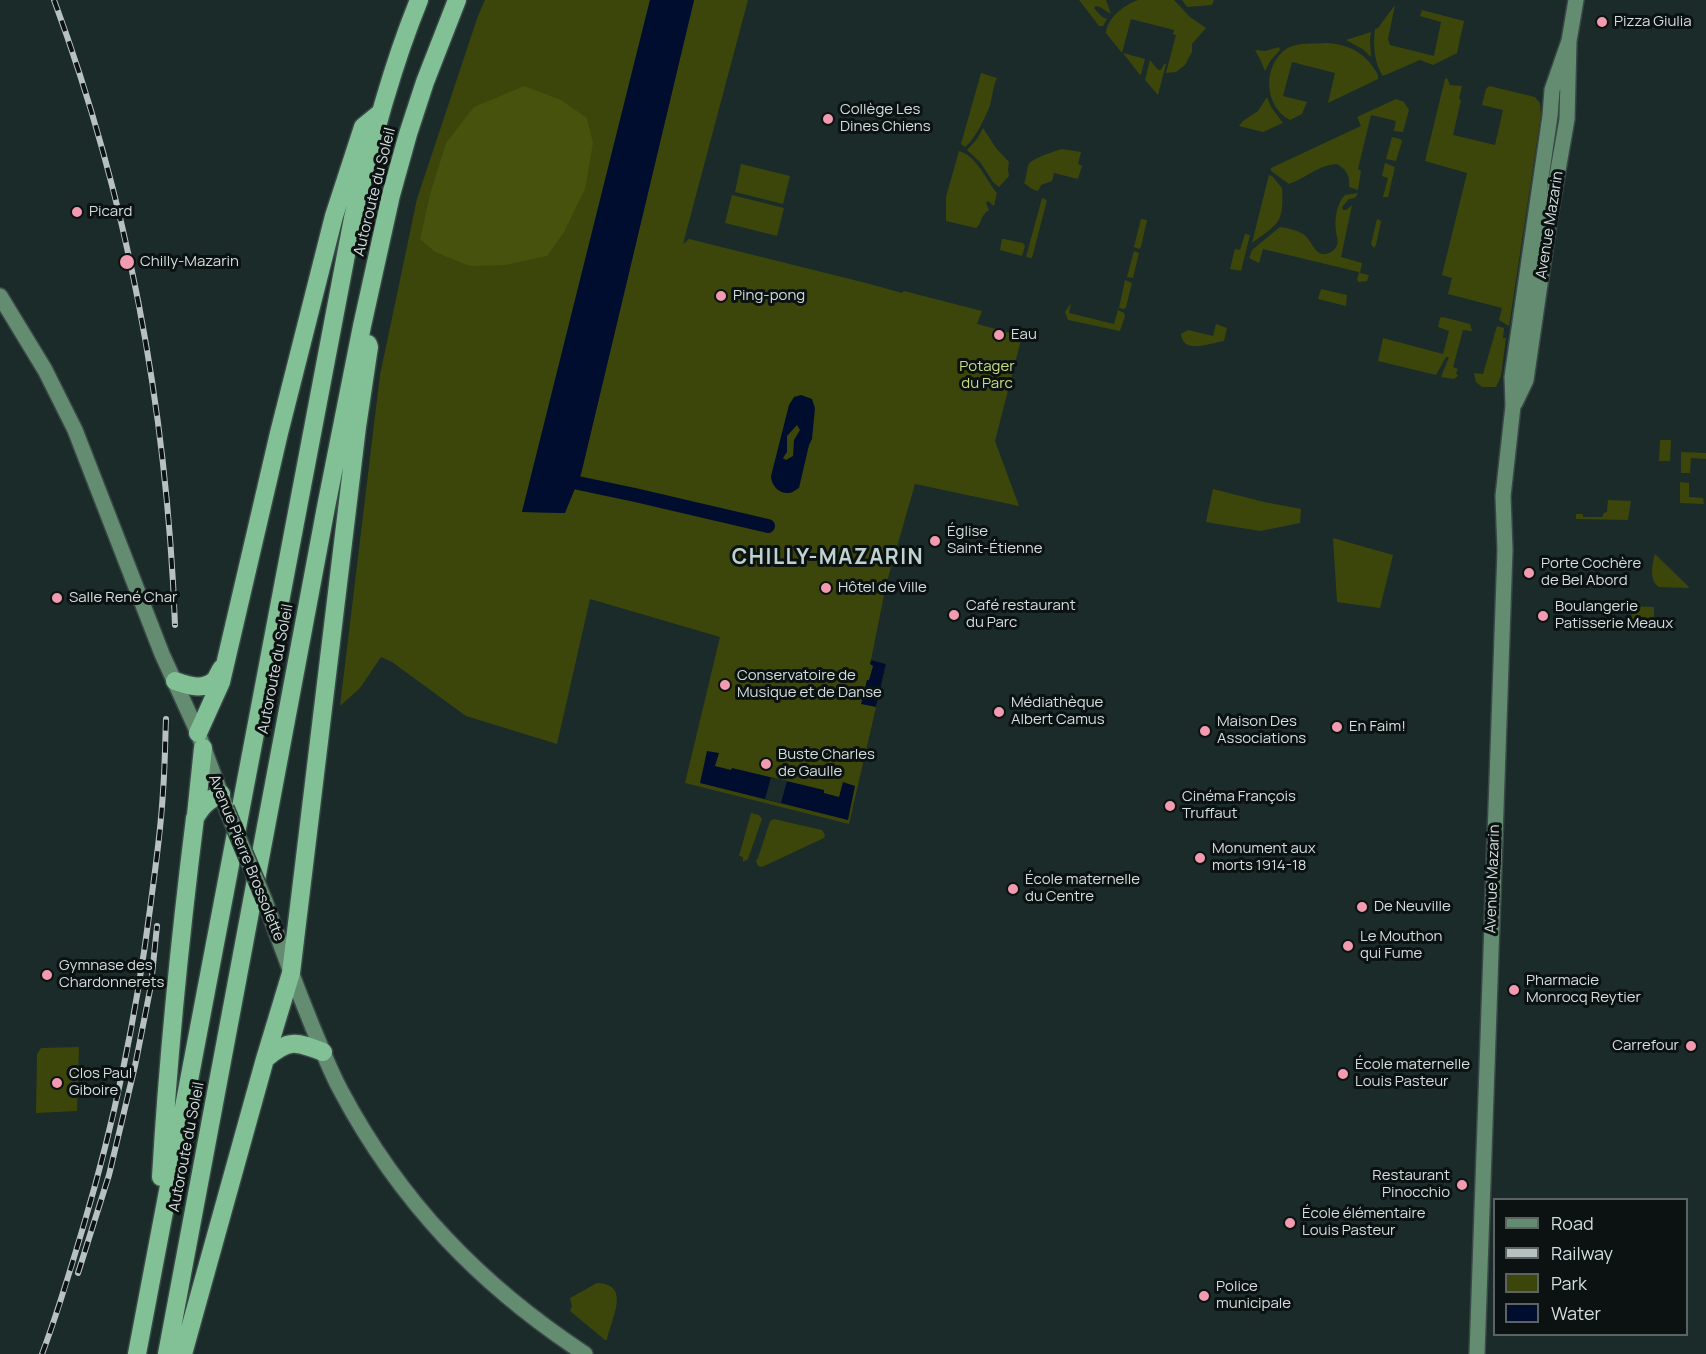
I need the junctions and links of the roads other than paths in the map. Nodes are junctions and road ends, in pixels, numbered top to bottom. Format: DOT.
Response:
graph roads {
  1 [pos="419,0"];
  2 [pos="457,0"];
  3 [pos="1576,0"];
  4 [pos="379,114"];
  5 [pos="0,296"];
  6 [pos="362,326"];
  7 [pos="226,661"];
  8 [pos="175,681"];
  9 [pos="201,740"];
  10 [pos="223,801"];
  11 [pos="195,818"];
  12 [pos="291,973"];
  13 [pos="323,1052"];
  14 [pos="265,1059"];
  15 [pos="156,1253"];
  16 [pos="136,1354"];
  17 [pos="167,1354"];
  18 [pos="183,1354"];
  19 [pos="585,1354"];
  20 [pos="1477,1354"];
  1 -- 4 [label="highway, Autoroute du Soleil"];
  2 -- 6 [label="highway, Autoroute du Soleil"];
  3 -- 20 [label="street, Avenue Mazarin"];
  4 -- 7 [label="highway"];
  4 -- 15 [label="highway, Autoroute du Soleil"];
  5 -- 8 [label="street, Avenue Pierre Brossolette"];
  6 -- 12 [label="highway"];
  6 -- 17 [label="highway, Autoroute du Soleil"];
  7 -- 8 [label="highway"];
  7 -- 9 [label="highway"];
  8 -- 9 [label="street, Avenue Pierre Brossolette"];
  9 -- 10 [label="street, Avenue Pierre Brossolette"];
  9 -- 11 [label="highway"];
  10 -- 11 [label="highway"];
  10 -- 12 [label="street, Avenue Pierre Brossolette, bridge"];
  11 -- 15 [label="highway"];
  12 -- 13 [label="street, Avenue Pierre Brossolette"];
  12 -- 14 [label="highway"];
  13 -- 14 [label="highway"];
  13 -- 19 [label="street, Avenue Pierre Brossolette"];
  14 -- 18 [label="highway"];
  15 -- 16 [label="highway, Autoroute du Soleil"];
}
